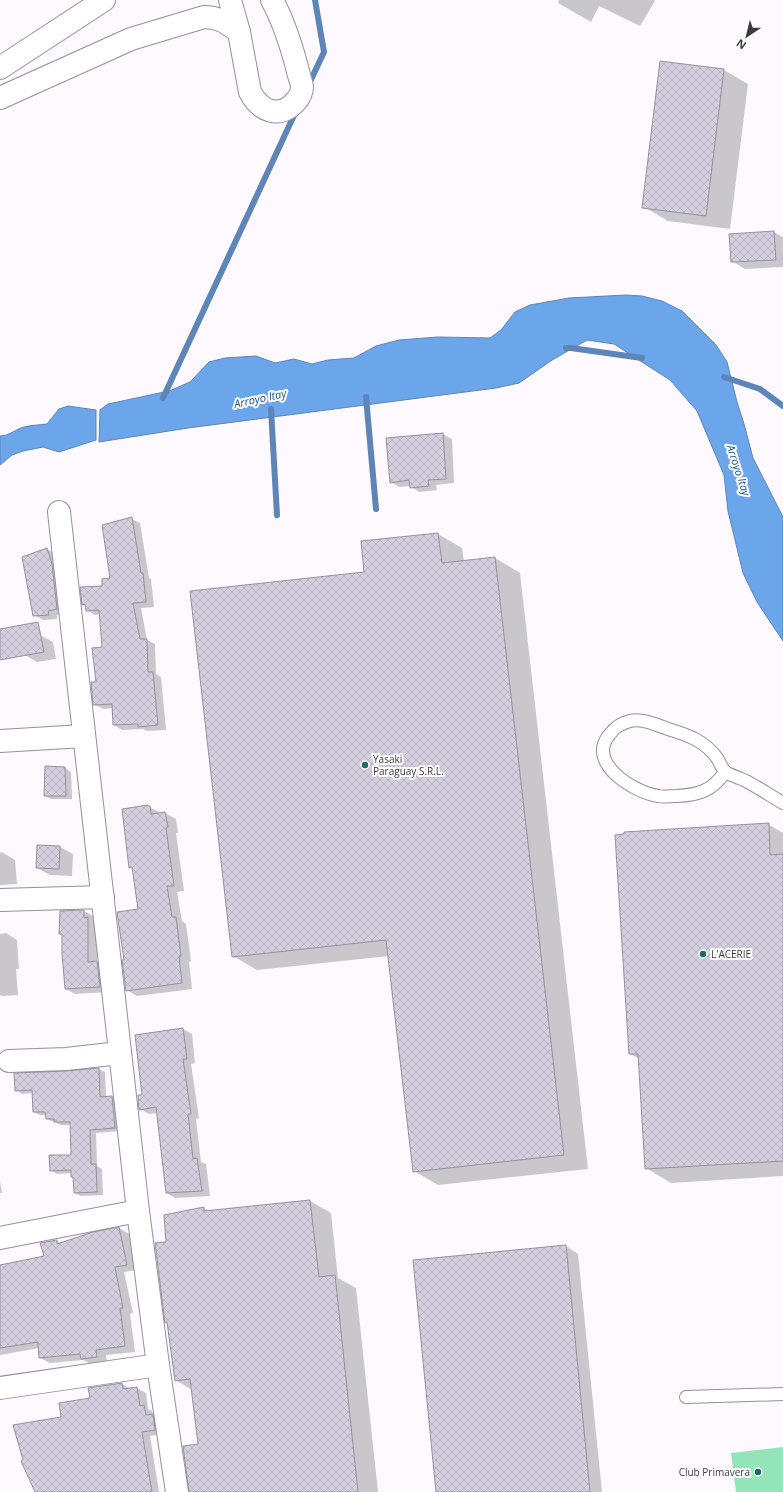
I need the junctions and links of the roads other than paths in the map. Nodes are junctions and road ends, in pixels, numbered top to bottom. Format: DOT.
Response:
graph roads {
  1 [pos="104,0"];
  2 [pos="230,0"];
  3 [pos="272,0"];
  4 [pos="239,32"];
  5 [pos="0,68"];
  6 [pos="0,98"];
  7 [pos="59,512"];
  8 [pos="84,736"];
  9 [pos="0,741"];
  10 [pos="725,772"];
  11 [pos="783,803"];
  12 [pos="103,897"];
  13 [pos="0,900"];
  14 [pos="120,1053"];
  15 [pos="9,1061"];
  16 [pos="138,1211"];
  17 [pos="0,1238"];
  18 [pos="158,1365"];
  19 [pos="0,1388"];
  20 [pos="783,1394"];
  21 [pos="686,1397"];
  22 [pos="177,1492"];
  1 -- 5 [label="street"];
  2 -- 4 [label="street"];
  3 -- 4 [label="street"];
  4 -- 6 [label="street"];
  7 -- 8 [label="street"];
  8 -- 9 [label="street"];
  8 -- 12 [label="street"];
  10 -- 10 [label="lane"];
  10 -- 11 [label="lane"];
  12 -- 13 [label="street"];
  12 -- 14 [label="street"];
  14 -- 15 [label="street"];
  14 -- 16 [label="street"];
  16 -- 17 [label="street"];
  16 -- 18 [label="street"];
  18 -- 19 [label="street"];
  18 -- 22 [label="street"];
  20 -- 21 [label="lane"];
}
